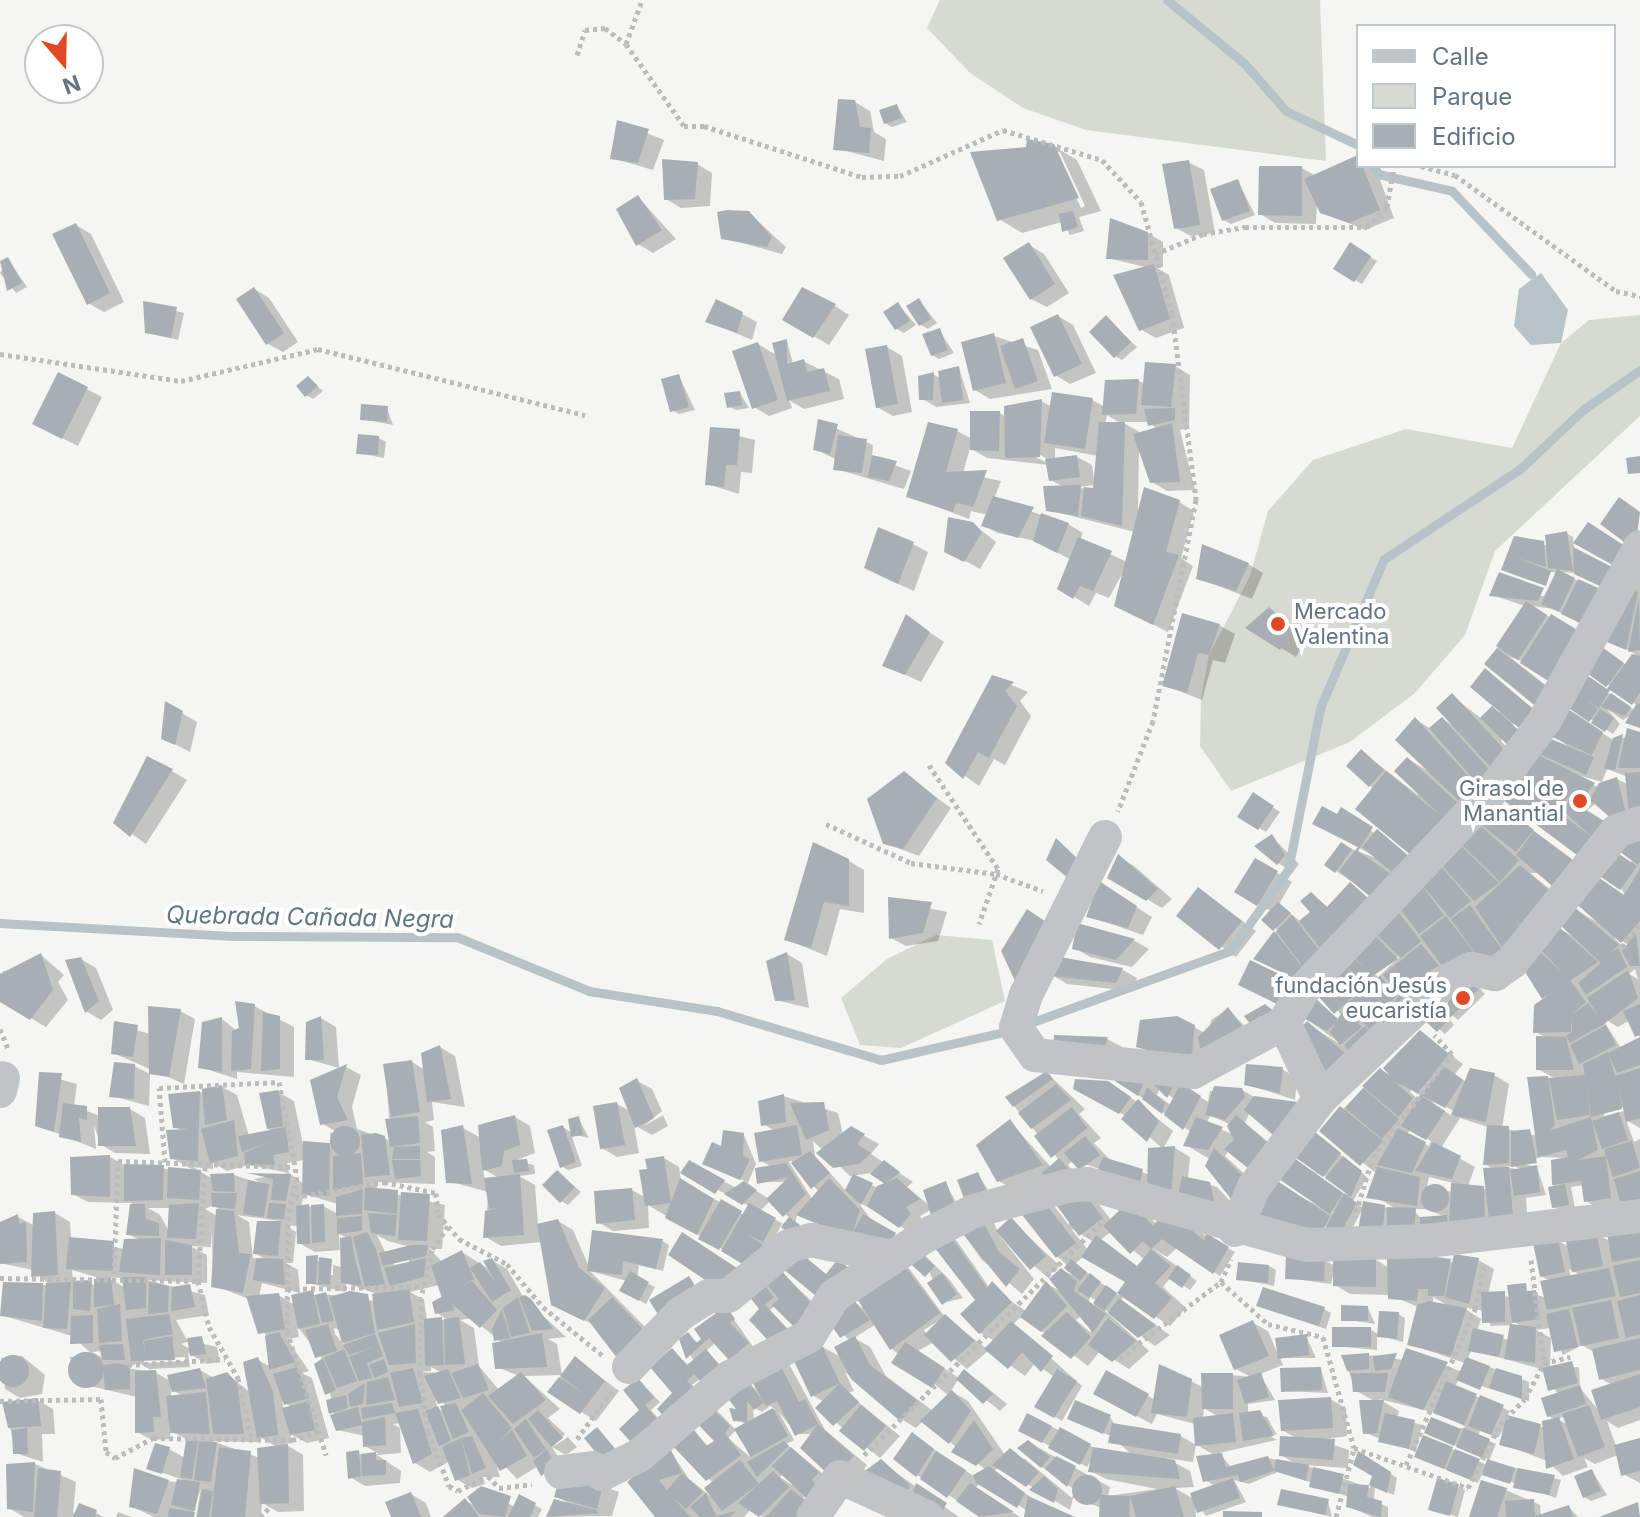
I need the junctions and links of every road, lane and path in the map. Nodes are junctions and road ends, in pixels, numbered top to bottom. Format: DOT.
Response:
graph roads {
  1 [pos="642,0"];
  2 [pos="626,44"];
  3 [pos="577,55"];
  4 [pos="1394,168"];
  5 [pos="1429,168"];
  6 [pos="1155,254"];
  7 [pos="1640,296"];
  8 [pos="0,354"];
  9 [pos="585,415"];
  10 [pos="1640,547"];
  11 [pos="929,765"];
  12 [pos="1640,823"];
  13 [pos="826,824"];
  14 [pos="1105,837"];
  15 [pos="996,874"];
  16 [pos="1074,903"];
  17 [pos="979,924"];
  18 [pos="1640,924"];
  19 [pos="1622,947"];
  20 [pos="1415,1014"];
  21 [pos="1284,1023"];
  22 [pos="1320,1099"];
  23 [pos="165,1162"];
  24 [pos="205,1167"];
  25 [pos="292,1167"];
  26 [pos="1133,1196"];
  27 [pos="295,1197"];
  28 [pos="1640,1216"];
  29 [pos="448,1226"];
  30 [pos="1523,1228"];
  31 [pos="1235,1230"];
  32 [pos="1342,1246"];
  33 [pos="892,1257"];
  34 [pos="114,1274"];
  35 [pos="1482,1275"];
  36 [pos="0,1278"];
  37 [pos="198,1281"];
  38 [pos="1221,1282"];
  39 [pos="424,1286"];
  40 [pos="287,1289"];
  41 [pos="1570,1357"];
  42 [pos="1119,1358"];
  43 [pos="225,1359"];
  44 [pos="1544,1363"];
  45 [pos="128,1365"];
  46 [pos="629,1367"];
  47 [pos="0,1401"];
  48 [pos="320,1431"];
  49 [pos="252,1440"];
  50 [pos="1354,1448"];
  51 [pos="326,1455"];
  52 [pos="1406,1465"];
  53 [pos="561,1472"];
  54 [pos="840,1477"];
  55 [pos="458,1491"];
  56 [pos="269,1508"];
  57 [pos="260,1517"];
  58 [pos="813,1517"];
  59 [pos="927,1517"];
  60 [pos="1336,1517"];
  1 -- 2 [label="path"];
  2 -- 3 [label="path"];
  2 -- 6 [label="path"];
  4 -- 6 [label="path"];
  5 -- 7 [label="path"];
  6 -- 14 [label="path"];
  8 -- 9 [label="path"];
  10 -- 21 [label="street"];
  11 -- 15 [label="path"];
  12 -- 20 [label="street"];
  13 -- 15 [label="path"];
  14 -- 16 [label="street"];
  15 -- 16 [label="path"];
  15 -- 17 [label="path"];
  16 -- 21 [label="street"];
  18 -- 19 [label="path"];
  20 -- 22 [label="street"];
  20 -- 32 [label="path"];
  21 -- 22 [label="street"];
  22 -- 31 [label="street"];
  23 -- 24 [label="path"];
  23 -- 25 [label="path"];
  23 -- 34 [label="path"];
  24 -- 25 [label="path"];
  24 -- 37 [label="path"];
  25 -- 27 [label="path"];
  26 -- 31 [label="street"];
  26 -- 33 [label="street"];
  26 -- 54 [label="path"];
  27 -- 29 [label="path"];
  27 -- 40 [label="path"];
  28 -- 30 [label="street"];
  29 -- 39 [label="path"];
  29 -- 46 [label="path"];
  30 -- 32 [label="street"];
  30 -- 44 [label="path"];
  31 -- 32 [label="street"];
  31 -- 38 [label="path"];
  33 -- 46 [label="street"];
  33 -- 53 [label="street"];
  34 -- 36 [label="path"];
  34 -- 37 [label="path"];
  35 -- 52 [label="path"];
  37 -- 43 [label="path"];
  38 -- 42 [label="path"];
  38 -- 50 [label="path"];
  39 -- 40 [label="path"];
  39 -- 55 [label="path"];
  40 -- 48 [label="path"];
  41 -- 44 [label="path"];
  43 -- 45 [label="path"];
  43 -- 49 [label="path"];
  44 -- 52 [label="path"];
  47 -- 49 [label="path"];
  48 -- 49 [label="path"];
  48 -- 51 [label="path"];
  50 -- 52 [label="path"];
  50 -- 60 [label="path"];
  54 -- 58 [label="street"];
  54 -- 59 [label="street"];
  56 -- 57 [label="path"];
}
